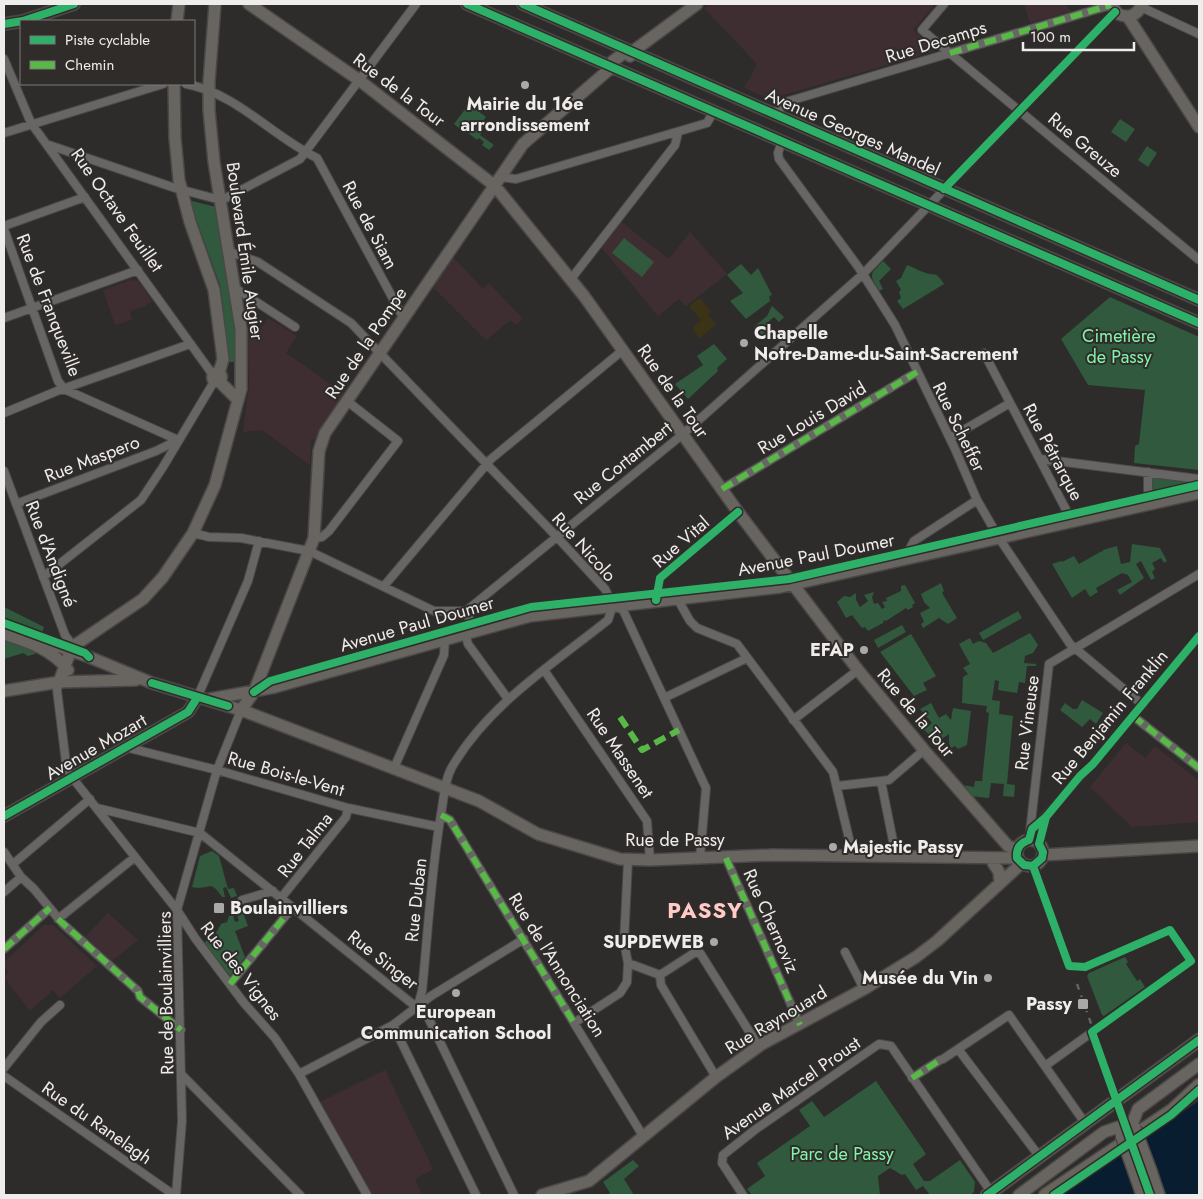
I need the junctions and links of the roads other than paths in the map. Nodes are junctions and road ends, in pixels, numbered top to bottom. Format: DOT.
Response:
graph roads {
  1 [pos="74,4"];
  2 [pos="179,4"];
  3 [pos="215,4"];
  4 [pos="249,4"];
  5 [pos="416,4"];
  6 [pos="468,4"];
  7 [pos="523,4"];
  8 [pos="697,4"];
  9 [pos="944,4"];
  10 [pos="1141,5"];
  11 [pos="1112,7"];
  12 [pos="1128,17"];
  13 [pos="26,20"];
  14 [pos="177,20"];
  15 [pos="20,21"];
  16 [pos="4,24"];
  17 [pos="1199,34"];
  18 [pos="632,52"];
  19 [pos="950,53"];
  20 [pos="4,59"];
  21 [pos="612,67"];
  22 [pos="359,80"];
  23 [pos="160,85"];
  24 [pos="174,85"];
  25 [pos="190,85"];
  26 [pos="208,89"];
  27 [pos="1020,110"];
  28 [pos="714,111"];
  29 [pos="775,114"];
  30 [pos="31,123"];
  31 [pos="1199,128"];
  32 [pos="4,133"];
  33 [pos="678,133"];
  34 [pos="782,141"];
  35 [pos="49,145"];
  36 [pos="305,152"];
  37 [pos="498,181"];
  38 [pos="944,188"];
  39 [pos="182,190"];
  40 [pos="85,197"];
  41 [pos="219,198"];
  42 [pos="928,205"];
  43 [pos="4,227"];
  44 [pos="230,252"];
  45 [pos="1199,260"];
  46 [pos="138,270"];
  47 [pos="863,274"];
  48 [pos="571,279"];
  49 [pos="235,288"];
  50 [pos="1199,300"];
  51 [pos="32,308"];
  52 [pos="4,318"];
  53 [pos="404,319"];
  54 [pos="1199,324"];
  55 [pos="295,327"];
  56 [pos="190,344"];
  57 [pos="623,350"];
  58 [pos="380,352"];
  59 [pos="984,353"];
  60 [pos="916,372"];
  61 [pos="216,377"];
  62 [pos="64,389"];
  63 [pos="237,399"];
  64 [pos="347,401"];
  65 [pos="1010,404"];
  66 [pos="4,413"];
  67 [pos="683,434"];
  68 [pos="950,438"];
  69 [pos="178,440"];
  70 [pos="1040,459"];
  71 [pos="486,464"];
  72 [pos="4,471"];
  73 [pos="1148,472"];
  74 [pos="1199,480"];
  75 [pos="722,489"];
  76 [pos="1199,493"];
  77 [pos="977,500"];
  78 [pos="16,504"];
  79 [pos="1148,505"];
  80 [pos="738,512"];
  81 [pos="1073,522"];
  82 [pos="193,533"];
  83 [pos="557,537"];
  84 [pos="314,538"];
  85 [pos="999,538"];
  86 [pos="259,542"];
  87 [pos="309,551"];
  88 [pos="910,558"];
  89 [pos="1199,574"];
  90 [pos="43,576"];
  91 [pos="793,585"];
  92 [pos="384,586"];
  93 [pos="677,598"];
  94 [pos="656,600"];
  95 [pos="613,605"];
  96 [pos="466,612"];
  97 [pos="469,631"];
  98 [pos="4,634"];
  99 [pos="1199,636"];
  100 [pos="445,638"];
  101 [pos="36,645"];
  102 [pos="1074,648"];
  103 [pos="72,649"];
  104 [pos="748,658"];
  105 [pos="65,666"];
  106 [pos="544,670"];
  107 [pos="858,670"];
  108 [pos="76,681"];
  109 [pos="59,682"];
  110 [pos="152,683"];
  111 [pos="4,691"];
  112 [pos="254,692"];
  113 [pos="664,698"];
  114 [pos="202,699"];
  115 [pos="508,699"];
  116 [pos="1143,705"];
  117 [pos="228,706"];
  118 [pos="241,710"];
  119 [pos="1133,716"];
  120 [pos="793,720"];
  121 [pos="125,747"];
  122 [pos="924,750"];
  123 [pos="394,768"];
  124 [pos="1199,768"];
  125 [pos="217,770"];
  126 [pos="72,778"];
  127 [pos="880,781"];
  128 [pos="837,786"];
  129 [pos="445,788"];
  130 [pos="90,799"];
  131 [pos="97,808"];
  132 [pos="348,808"];
  133 [pos="441,815"];
  134 [pos="4,816"];
  135 [pos="1046,817"];
  136 [pos="439,827"];
  137 [pos="200,833"];
  138 [pos="1036,842"];
  139 [pos="1199,846"];
  140 [pos="4,852"];
  141 [pos="853,856"];
  142 [pos="896,856"];
  143 [pos="134,857"];
  144 [pos="1019,857"];
  145 [pos="700,858"];
  146 [pos="726,858"];
  147 [pos="990,858"];
  148 [pos="650,860"];
  149 [pos="628,861"];
  150 [pos="13,864"];
  151 [pos="21,877"];
  152 [pos="1000,883"];
  153 [pos="273,891"];
  154 [pos="4,892"];
  155 [pos="281,898"];
  156 [pos="242,900"];
  157 [pos="50,908"];
  158 [pos="292,908"];
  159 [pos="178,910"];
  160 [pos="58,919"];
  161 [pos="524,940"];
  162 [pos="4,949"];
  163 [pos="845,952"];
  164 [pos="628,963"];
  165 [pos="660,974"];
  166 [pos="230,984"];
  167 [pos="864,989"];
  168 [pos="60,1005"];
  169 [pos="418,1005"];
  170 [pos="574,1023"];
  171 [pos="800,1024"];
  172 [pos="393,1025"];
  173 [pos="181,1030"];
  174 [pos="1199,1040"];
  175 [pos="759,1047"];
  176 [pos="958,1049"];
  177 [pos="1199,1064"];
  178 [pos="1045,1066"];
  179 [pos="4,1068"];
  180 [pos="298,1074"];
  181 [pos="182,1075"];
  182 [pos="4,1076"];
  183 [pos="716,1077"];
  184 [pos="912,1078"];
  185 [pos="1199,1085"];
  186 [pos="1085,1123"];
  187 [pos="1134,1125"];
  188 [pos="1119,1132"];
  189 [pos="643,1136"];
  190 [pos="1039,1156"];
  191 [pos="991,1194"];
  192 [pos="175,1195"];
  193 [pos="300,1195"];
  194 [pos="368,1195"];
  195 [pos="476,1195"];
  196 [pos="514,1195"];
  197 [pos="542,1195"];
  198 [pos="743,1195"];
  199 [pos="1019,1195"];
  200 [pos="1045,1195"];
  201 [pos="1142,1195"];
  202 [pos="1159,1195"];
  1 -- 13 [label="street"];
  2 -- 14 [label="street"];
  3 -- 26 [label="street, Boulevard Émile Augier"];
  4 -- 22 [label="street, Rue de la Tour"];
  5 -- 22 [label="street"];
  6 -- 21 [label="street, Avenue Georges Mandel"];
  7 -- 18 [label="street, Avenue Georges Mandel"];
  8 -- 18 [label="street, Rue de la Pompe"];
  9 -- 19 [label="street, Rue Greuze"];
  10 -- 12 [label="street"];
  10 -- 17 [label="street"];
  11 -- 12 [label="street"];
  11 -- 19 [label="street, Rue Decamps"];
  11 -- 27 [label="street, Rue Cortambert"];
  12 -- 31 [label="street"];
  15 -- 16 [label="street"];
  18 -- 21 [label="street, Rue de la Pompe"];
  18 -- 29 [label="street, Avenue Georges Mandel"];
  19 -- 27 [label="street, Rue Greuze"];
  19 -- 29 [label="street, Rue Decamps"];
  20 -- 30 [label="street, Rue Octave Feuillet"];
  21 -- 28 [label="street, Avenue Georges Mandel"];
  21 -- 37 [label="street, Rue de la Pompe"];
  22 -- 36 [label="street"];
  22 -- 37 [label="street, Rue de la Tour"];
  23 -- 30 [label="street"];
  24 -- 39 [label="street"];
  25 -- 26 [label="street"];
  26 -- 36 [label="street, Rue de Siam"];
  26 -- 41 [label="street, Boulevard Émile Augier"];
  27 -- 38 [label="street, Rue Cortambert"];
  27 -- 45 [label="street, Rue Greuze"];
  28 -- 33 [label="street"];
  28 -- 34 [label="street, Avenue Georges Mandel"];
  29 -- 38 [label="street, Avenue Georges Mandel"];
  30 -- 32 [label="street"];
  30 -- 35 [label="street, Rue Octave Feuillet"];
  33 -- 37 [label="street"];
  33 -- 48 [label="street"];
  34 -- 42 [label="street, Avenue Georges Mandel"];
  34 -- 47 [label="street, Rue Scheffer"];
  35 -- 39 [label="street"];
  35 -- 40 [label="street, Rue Octave Feuillet"];
  36 -- 41 [label="street"];
  36 -- 53 [label="street, Rue de Siam"];
  37 -- 48 [label="street, Rue de la Tour"];
  37 -- 53 [label="street, Rue de la Pompe"];
  38 -- 42 [label="street, Rue Cortambert"];
  38 -- 50 [label="street, Avenue Georges Mandel"];
  39 -- 41 [label="street"];
  39 -- 61 [label="street"];
  40 -- 43 [label="street"];
  40 -- 46 [label="street, Rue Octave Feuillet"];
  41 -- 44 [label="street, Boulevard Émile Augier"];
  42 -- 47 [label="street, Rue Cortambert"];
  42 -- 54 [label="street, Avenue Georges Mandel"];
  43 -- 51 [label="street, Rue de Franqueville"];
  44 -- 49 [label="street, Boulevard Émile Augier"];
  44 -- 58 [label="street, Rue Nicolo"];
  46 -- 51 [label="street"];
  46 -- 56 [label="street, Rue Octave Feuillet"];
  47 -- 60 [label="street, Rue Scheffer"];
  47 -- 67 [label="street, Rue Cortambert"];
  48 -- 57 [label="street, Rue de la Tour"];
  49 -- 55 [label="street"];
  49 -- 63 [label="street, Boulevard Émile Augier"];
  51 -- 52 [label="street"];
  51 -- 62 [label="street, Rue de Franqueville"];
  53 -- 58 [label="street, Rue de la Pompe"];
  56 -- 61 [label="street, Rue Octave Feuillet"];
  56 -- 62 [label="street"];
  57 -- 67 [label="street, Rue de la Tour"];
  57 -- 71 [label="street"];
  58 -- 64 [label="street, Rue de la Pompe"];
  58 -- 71 [label="street, Rue Nicolo"];
  59 -- 65 [label="street"];
  60 -- 68 [label="street, Rue Scheffer"];
  60 -- 75 [label="street, Rue Louis David"];
  61 -- 63 [label="street, Rue Octave Feuillet"];
  61 -- 69 [label="street"];
  62 -- 66 [label="street"];
  62 -- 69 [label="street, Rue de Franqueville"];
  63 -- 82 [label="street, Boulevard Émile Augier"];
  64 -- 84 [label="street, Rue de la Pompe"];
  64 -- 84 [label="street"];
  65 -- 68 [label="street, Rue Pétrarque"];
  65 -- 70 [label="street, Rue Pétrarque"];
  67 -- 75 [label="street, Rue de la Tour"];
  67 -- 83 [label="street, Rue Cortambert"];
  68 -- 77 [label="street, Rue Scheffer"];
  69 -- 78 [label="street, Rue Maspero"];
  69 -- 90 [label="street"];
  70 -- 73 [label="street"];
  70 -- 81 [label="street, Rue Pétrarque"];
  71 -- 83 [label="street, Rue Nicolo"];
  71 -- 92 [label="street"];
  72 -- 78 [label="street, Rue d'Andigné"];
  73 -- 74 [label="street"];
  73 -- 79 [label="street"];
  75 -- 80 [label="street, Rue de la Tour"];
  76 -- 79 [label="street, Avenue Paul Doumer"];
  77 -- 85 [label="street, Rue Scheffer"];
  77 -- 88 [label="street"];
  78 -- 90 [label="street, Rue d'Andigné"];
  79 -- 81 [label="street, Avenue Paul Doumer"];
  80 -- 91 [label="street, Rue de la Tour"];
  80 -- 94 [label="street, Rue Vital"];
  81 -- 85 [label="street, Avenue Paul Doumer"];
  82 -- 86 [label="street"];
  82 -- 103 [label="street, Boulevard Émile Augier"];
  83 -- 95 [label="street, Rue Nicolo"];
  83 -- 96 [label="street, Rue Cortambert"];
  84 -- 87 [label="street, Rue de la Pompe"];
  85 -- 88 [label="street, Avenue Paul Doumer"];
  85 -- 102 [label="street, Rue Scheffer"];
  86 -- 87 [label="street"];
  86 -- 114 [label="street"];
  87 -- 92 [label="street"];
  87 -- 112 [label="street, Rue de la Pompe"];
  88 -- 91 [label="street, Avenue Paul Doumer"];
  89 -- 102 [label="street, Rue Vineuse"];
  90 -- 103 [label="street, Rue d'Andigné"];
  91 -- 93 [label="street, Avenue Paul Doumer"];
  91 -- 107 [label="street, Rue de la Tour"];
  92 -- 96 [label="street"];
  93 -- 94 [label="street, Avenue Paul Doumer"];
  93 -- 104 [label="street"];
  94 -- 95 [label="street, Avenue Paul Doumer"];
  95 -- 97 [label="street, Avenue Paul Doumer"];
  95 -- 106 [label="street"];
  95 -- 113 [label="street, Rue Nicolo"];
  96 -- 97 [label="street"];
  97 -- 100 [label="street, Avenue Paul Doumer"];
  97 -- 115 [label="street"];
  98 -- 101 [label="street"];
  99 -- 116 [label="street, Rue Benjamin Franklin"];
  100 -- 112 [label="street, Avenue Paul Doumer"];
  100 -- 123 [label="street"];
  101 -- 103 [label="street"];
  101 -- 105 [label="street"];
  102 -- 116 [label="street, Rue Scheffer"];
  102 -- 138 [label="street, Rue Vineuse"];
  103 -- 105 [label="street"];
  103 -- 110 [label="street"];
  104 -- 113 [label="street"];
  104 -- 120 [label="street"];
  105 -- 108 [label="street"];
  105 -- 109 [label="street"];
  106 -- 115 [label="street"];
  106 -- 148 [label="street, Rue Massenet"];
  107 -- 120 [label="street"];
  107 -- 122 [label="street, Rue de la Tour"];
  108 -- 109 [label="street"];
  108 -- 110 [label="street"];
  109 -- 111 [label="street"];
  109 -- 126 [label="street"];
  110 -- 114 [label="street, Rue de Passy"];
  112 -- 114 [label="street"];
  112 -- 117 [label="street"];
  112 -- 118 [label="street"];
  113 -- 145 [label="street, Rue Nicolo"];
  114 -- 117 [label="street, Rue de Passy"];
  114 -- 121 [label="street, Avenue Mozart"];
  115 -- 129 [label="street"];
  116 -- 119 [label="street, Rue Benjamin Franklin"];
  117 -- 118 [label="street, Rue de Passy"];
  118 -- 123 [label="street, Rue de Passy"];
  118 -- 125 [label="street, Rue de Boulainvilliers"];
  119 -- 124 [label="street"];
  119 -- 135 [label="street, Rue Benjamin Franklin"];
  120 -- 128 [label="street"];
  121 -- 125 [label="street, Rue Bois-le-Vent"];
  121 -- 126 [label="street, Avenue Mozart"];
  122 -- 127 [label="street"];
  122 -- 144 [label="street, Rue de la Tour"];
  123 -- 129 [label="street, Rue de Passy"];
  125 -- 132 [label="street, Rue Bois-le-Vent"];
  125 -- 137 [label="street, Rue de Boulainvilliers"];
  126 -- 130 [label="street, Rue des Vignes"];
  126 -- 134 [label="street, Avenue Mozart"];
  127 -- 128 [label="street"];
  127 -- 142 [label="street"];
  128 -- 141 [label="street"];
  129 -- 133 [label="street, Rue Duban"];
  129 -- 149 [label="street, Rue de Passy"];
  130 -- 131 [label="street, Rue des Vignes"];
  130 -- 150 [label="street"];
  131 -- 137 [label="street, Rue Singer"];
  131 -- 143 [label="street, Rue des Vignes"];
  132 -- 136 [label="street, Rue Bois-le-Vent"];
  132 -- 155 [label="street, Rue Talma"];
  133 -- 136 [label="street, Rue Duban"];
  133 -- 161 [label="street, Rue de l'Annonciation"];
  135 -- 138 [label="street, Rue Benjamin Franklin"];
  135 -- 138 [label="street, Rue Benjamin Franklin"];
  136 -- 169 [label="street, Rue Duban"];
  137 -- 153 [label="street, Rue Singer"];
  137 -- 159 [label="street, Rue de Boulainvilliers"];
  138 -- 139 [label="street"];
  138 -- 144 [label="street"];
  138 -- 144 [label="street"];
  140 -- 150 [label="street"];
  141 -- 142 [label="street, Rue de Passy"];
  141 -- 146 [label="street, Rue de Passy"];
  142 -- 147 [label="street, Rue de Passy"];
  143 -- 159 [label="street, Rue des Vignes"];
  143 -- 160 [label="street"];
  144 -- 147 [label="street, Rue de Passy"];
  144 -- 152 [label="street, Rue Raynouard"];
  144 -- 178 [label="street"];
  145 -- 146 [label="street, Rue de Passy"];
  145 -- 148 [label="street, Rue de Passy"];
  146 -- 171 [label="street, Rue Chernoviz"];
  147 -- 152 [label="street"];
  148 -- 149 [label="street, Rue de Passy"];
  149 -- 164 [label="street"];
  150 -- 151 [label="street"];
  151 -- 154 [label="street"];
  151 -- 157 [label="street"];
  152 -- 167 [label="street, Rue Raynouard"];
  153 -- 155 [label="street, Rue Singer"];
  153 -- 156 [label="street"];
  155 -- 158 [label="street, Rue Singer"];
  157 -- 160 [label="street"];
  157 -- 162 [label="street"];
  158 -- 166 [label="street"];
  158 -- 169 [label="street, Rue Singer"];
  159 -- 166 [label="street, Rue des Vignes"];
  159 -- 173 [label="street, Rue de Boulainvilliers"];
  160 -- 173 [label="street"];
  161 -- 169 [label="street"];
  161 -- 170 [label="street, Rue de l'Annonciation"];
  163 -- 167 [label="street"];
  164 -- 165 [label="street"];
  164 -- 170 [label="street"];
  165 -- 175 [label="street"];
  165 -- 183 [label="street"];
  166 -- 180 [label="street, Rue des Vignes"];
  167 -- 171 [label="street, Rue Raynouard"];
  168 -- 179 [label="street"];
  169 -- 172 [label="street"];
  169 -- 196 [label="street, Rue Singer"];
  170 -- 189 [label="street, Rue de l'Annonciation"];
  171 -- 175 [label="street, Rue Raynouard"];
  172 -- 180 [label="street"];
  172 -- 195 [label="street"];
  173 -- 181 [label="street, Rue de Boulainvilliers"];
  174 -- 186 [label="main road"];
  175 -- 183 [label="street, Rue Raynouard"];
  176 -- 178 [label="street"];
  176 -- 184 [label="street"];
  176 -- 190 [label="street"];
  177 -- 187 [label="street"];
  178 -- 186 [label="street"];
  180 -- 194 [label="street, Rue des Vignes"];
  181 -- 192 [label="street, Rue de Boulainvilliers"];
  181 -- 193 [label="street"];
  182 -- 192 [label="street, Rue du Ranelagh"];
  183 -- 189 [label="street, Rue Raynouard"];
  184 -- 191 [label="street"];
  184 -- 198 [label="street, Avenue Marcel Proust"];
  185 -- 200 [label="main road"];
  186 -- 190 [label="main road"];
  187 -- 188 [label="street"];
  187 -- 202 [label="street, bridge"];
  188 -- 199 [label="street"];
  188 -- 201 [label="street, bridge"];
  189 -- 197 [label="street, Rue Raynouard"];
  190 -- 191 [label="main road"];
}
